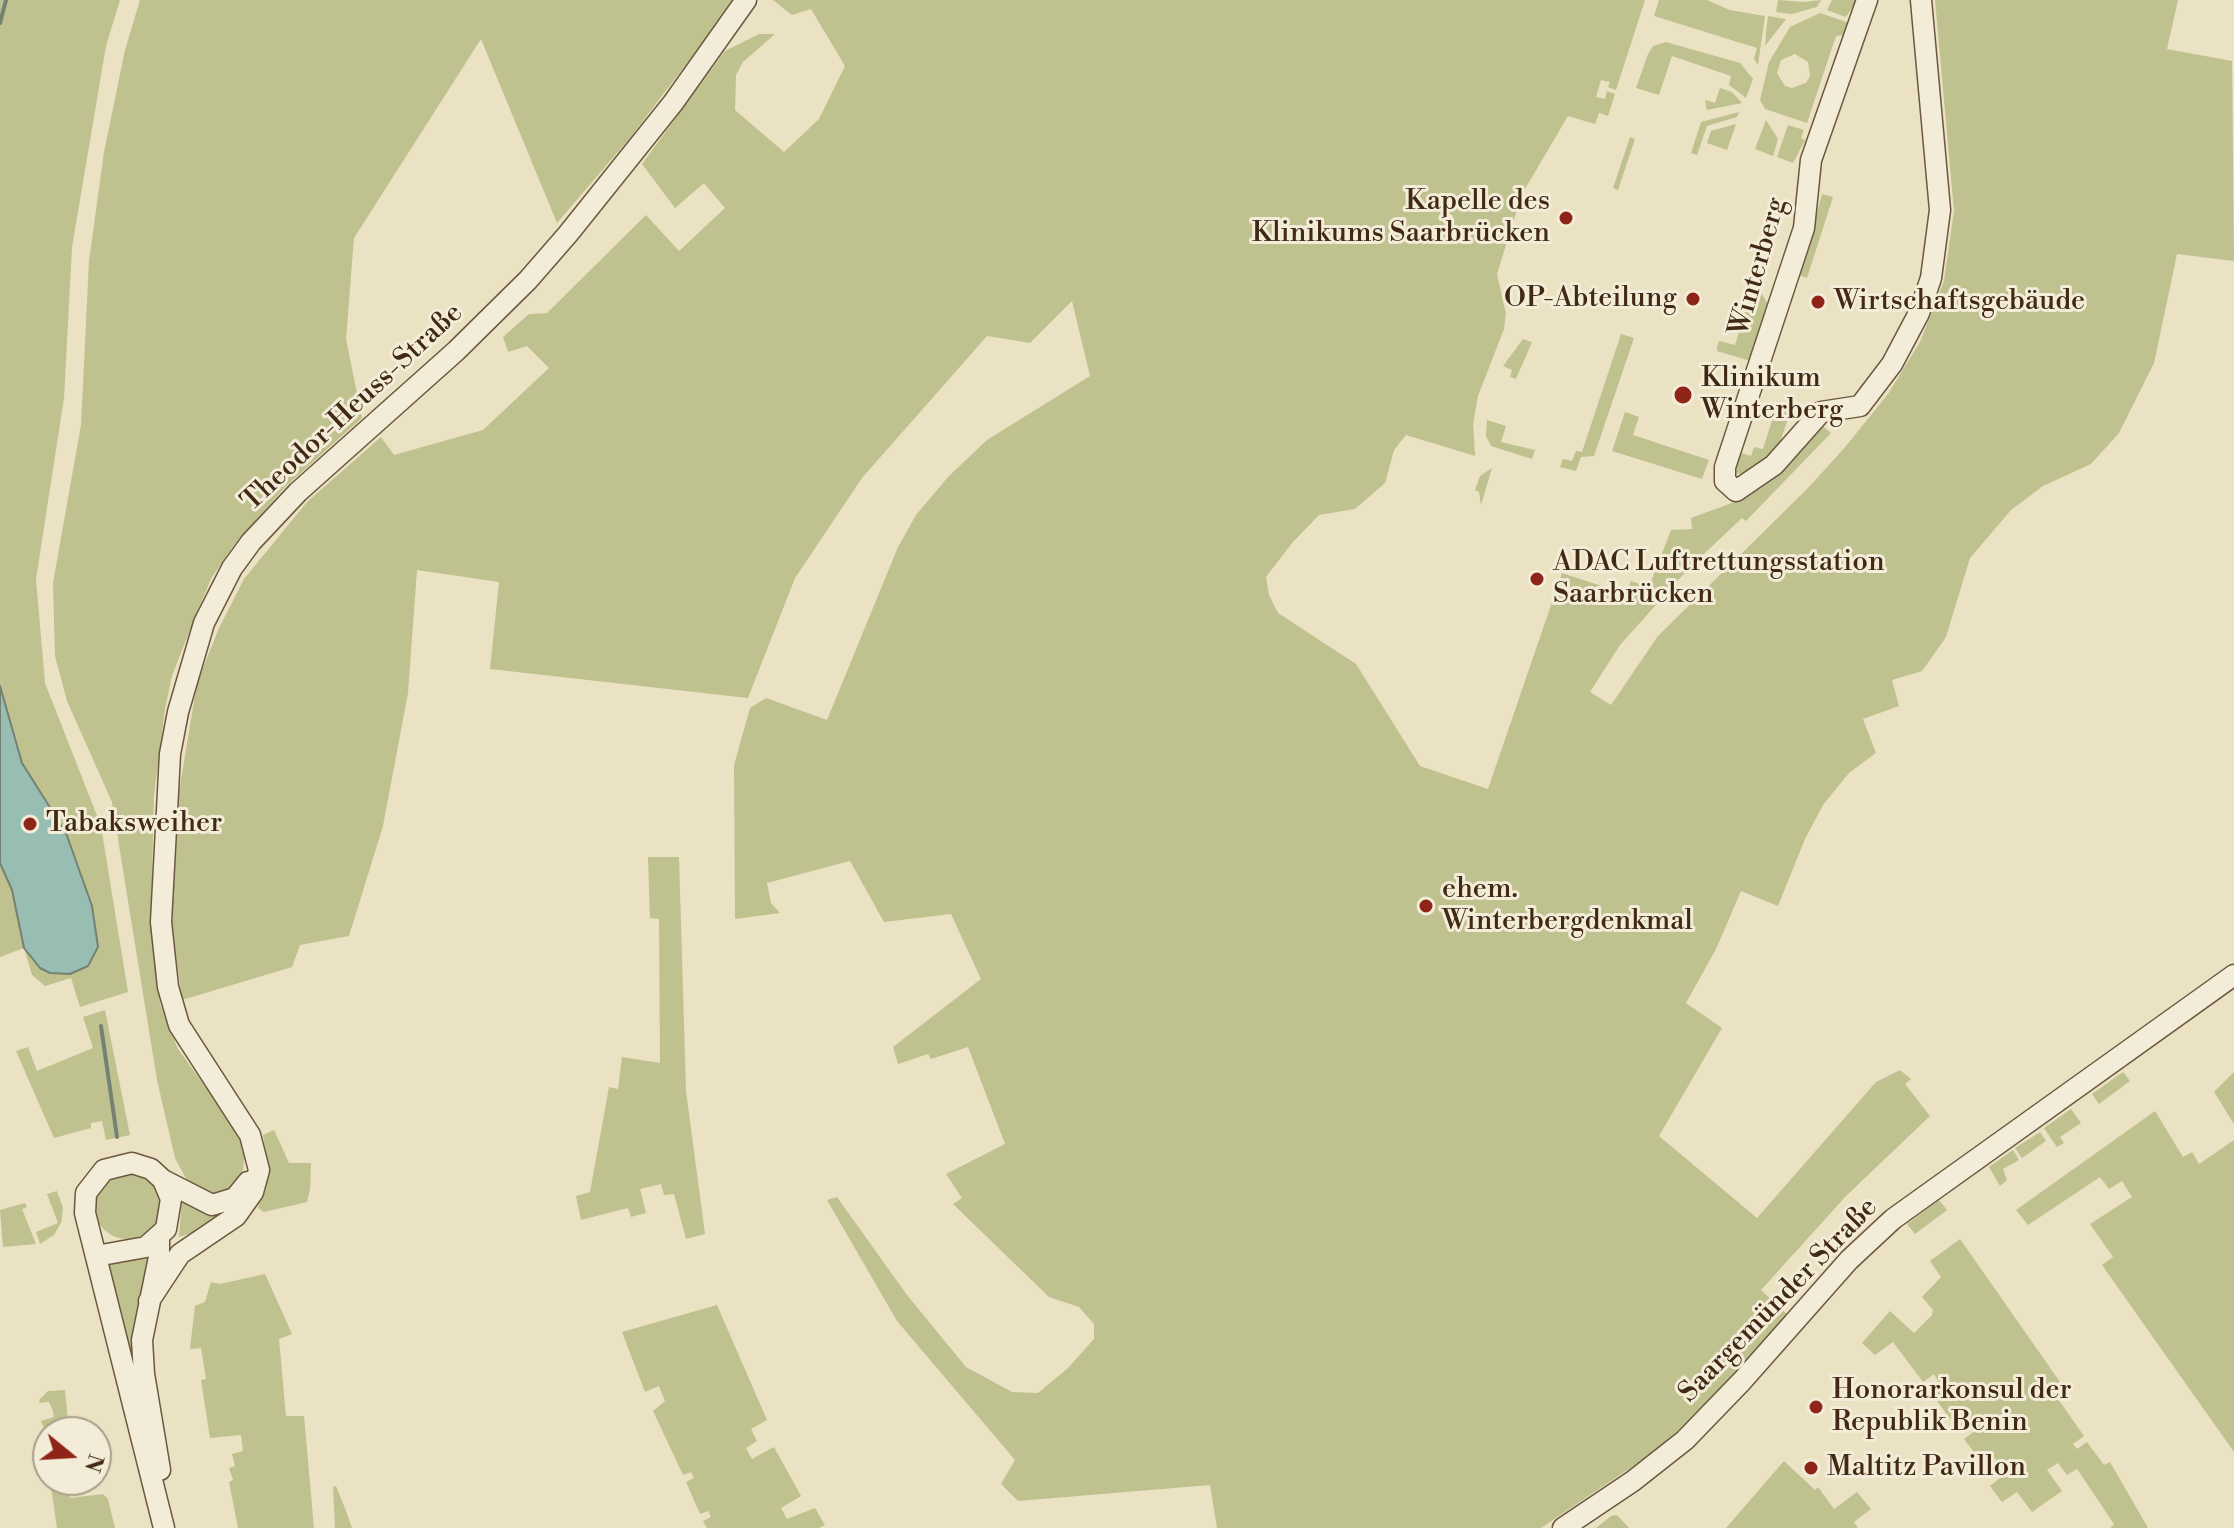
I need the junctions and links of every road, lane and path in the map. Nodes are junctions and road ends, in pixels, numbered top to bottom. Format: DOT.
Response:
graph roads {
  1 [pos="746,0"];
  2 [pos="1867,0"];
  3 [pos="1921,0"];
  4 [pos="2234,975"];
  5 [pos="254,1144"];
  6 [pos="163,1180"];
  7 [pos="91,1230"];
  8 [pos="160,1236"];
  9 [pos="195,1242"];
  10 [pos="129,1250"];
  11 [pos="96,1256"];
  12 [pos="149,1301"];
  13 [pos="164,1528"];
  14 [pos="172,1528"];
  15 [pos="1563,1528"];
  1 -- 5 [label="street, Theodor-Heuss-Straße"];
  2 -- 3 [label="street, Winterberg"];
  4 -- 15 [label="street, Saargemünder Straße"];
  5 -- 6 [label="street"];
  5 -- 9 [label="street"];
  6 -- 7 [label="street"];
  6 -- 8 [label="street"];
  7 -- 10 [label="street"];
  7 -- 11 [label="street"];
  8 -- 9 [label="street"];
  8 -- 10 [label="street"];
  8 -- 12 [label="street"];
  9 -- 12 [label="street"];
  10 -- 11 [label="street"];
  11 -- 13 [label="street"];
  12 -- 14 [label="street"];
}
